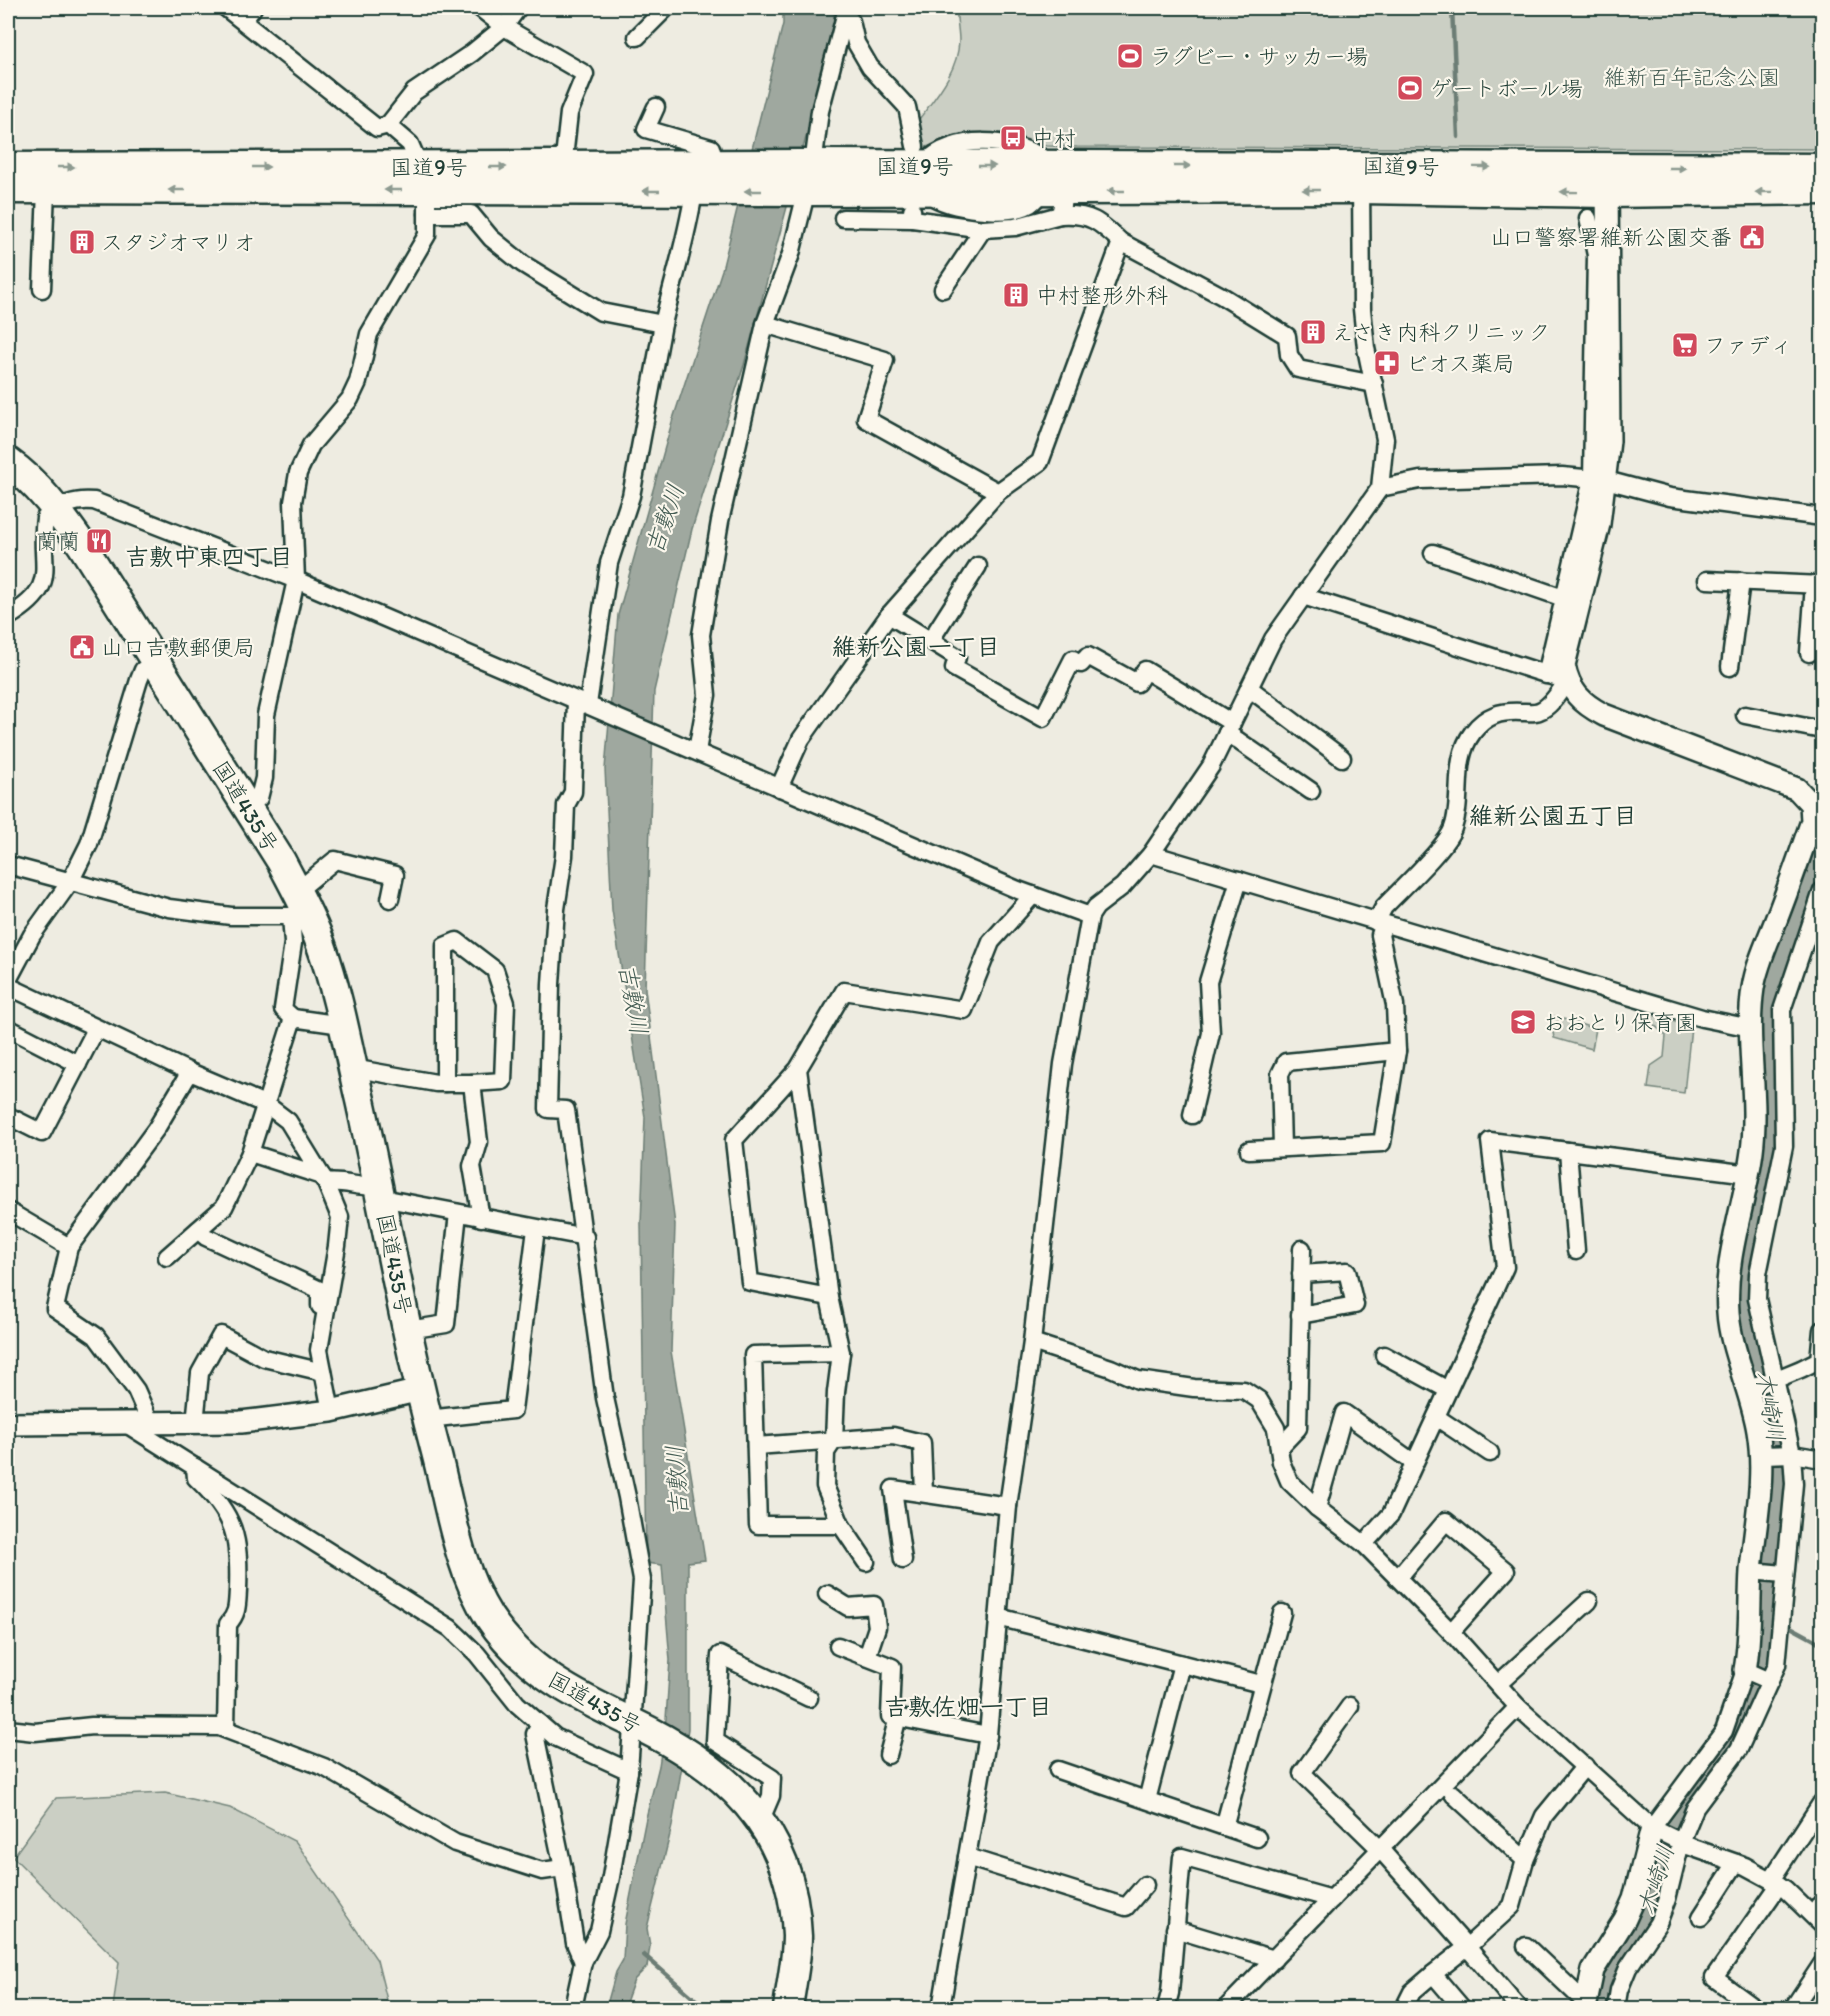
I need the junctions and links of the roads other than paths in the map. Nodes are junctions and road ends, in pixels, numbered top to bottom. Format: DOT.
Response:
graph roads {
  1 [pos="226,8"];
  2 [pos="480,8"];
  3 [pos="518,8"];
  4 [pos="666,8"];
  5 [pos="846,10"];
  6 [pos="248,14"];
  7 [pos="504,27"];
  8 [pos="637,37"];
  9 [pos="656,107"];
  10 [pos="388,125"];
  11 [pos="8,167"];
  12 [pos="563,167"];
  13 [pos="1822,168"];
  14 [pos="1362,177"];
  15 [pos="804,178"];
  16 [pos="705,179"];
  17 [pos="1607,181"];
  18 [pos="917,186"];
  19 [pos="1057,186"];
  20 [pos="8,189"];
  21 [pos="46,190"];
  22 [pos="425,190"];
  23 [pos="1822,190"];
  24 [pos="843,218"];
  25 [pos="1588,219"];
  26 [pos="983,229"];
  27 [pos="1121,242"];
  28 [pos="42,289"];
  29 [pos="943,289"];
  30 [pos="663,324"];
  31 [pos="765,324"];
  32 [pos="1374,384"];
  33 [pos="8,462"];
  34 [pos="1599,480"];
  35 [pos="1380,488"];
  36 [pos="998,492"];
  37 [pos="56,509"];
  38 [pos="1822,517"];
  39 [pos="1432,553"];
  40 [pos="978,566"];
  41 [pos="296,580"];
  42 [pos="1707,580"];
  43 [pos="1741,581"];
  44 [pos="1818,584"];
  45 [pos="1303,596"];
  46 [pos="1572,601"];
  47 [pos="889,615"];
  48 [pos="8,617"];
  49 [pos="930,640"];
  50 [pos="1809,653"];
  51 [pos="155,662"];
  52 [pos="1730,667"];
  53 [pos="1546,675"];
  54 [pos="1567,681"];
  55 [pos="1249,688"];
  56 [pos="588,704"];
  57 [pos="1745,715"];
  58 [pos="1229,728"];
  59 [pos="1822,730"];
  60 [pos="697,751"];
  61 [pos="1342,758"];
  62 [pos="778,788"];
  63 [pos="1311,791"];
  64 [pos="1817,801"];
  65 [pos="247,805"];
  66 [pos="1151,854"];
  67 [pos="8,865"];
  68 [pos="1239,880"];
  69 [pos="70,882"];
  70 [pos="296,888"];
  71 [pos="1822,891"];
  72 [pos="1033,895"];
  73 [pos="390,899"];
  74 [pos="1090,916"];
  75 [pos="1380,923"];
  76 [pos="8,980"];
  77 [pos="8,987"];
  78 [pos="293,1018"];
  79 [pos="342,1025"];
  80 [pos="8,1028"];
  81 [pos="1750,1028"];
  82 [pos="96,1029"];
  83 [pos="1397,1051"];
  84 [pos="78,1064"];
  85 [pos="352,1068"];
  86 [pos="798,1069"];
  87 [pos="190,1072"];
  88 [pos="445,1083"];
  89 [pos="472,1083"];
  90 [pos="267,1105"];
  91 [pos="1192,1115"];
  92 [pos="8,1116"];
  93 [pos="1282,1147"];
  94 [pos="1249,1150"];
  95 [pos="1568,1151"];
  96 [pos="250,1153"];
  97 [pos="1749,1174"];
  98 [pos="324,1179"];
  99 [pos="380,1192"];
  100 [pos="8,1211"];
  101 [pos="458,1213"];
  102 [pos="481,1218"];
  103 [pos="536,1229"];
  104 [pos="198,1230"];
  105 [pos="585,1237"];
  106 [pos="69,1247"];
  107 [pos="1302,1249"];
  108 [pos="1576,1251"];
  109 [pos="167,1257"];
  110 [pos="1301,1274"];
  111 [pos="320,1291"];
  112 [pos="828,1298"];
  113 [pos="1300,1316"];
  114 [pos="408,1330"];
  115 [pos="1822,1330"];
  116 [pos="1032,1342"];
  117 [pos="842,1353"];
  118 [pos="1384,1355"];
  119 [pos="322,1372"];
  120 [pos="1776,1378"];
  121 [pos="1747,1388"];
  122 [pos="420,1390"];
  123 [pos="1448,1390"];
  124 [pos="331,1411"];
  125 [pos="1436,1417"];
  126 [pos="427,1419"];
  127 [pos="195,1423"];
  128 [pos="8,1424"];
  129 [pos="151,1424"];
  130 [pos="128,1425"];
  131 [pos="834,1440"];
  132 [pos="756,1446"];
  133 [pos="1279,1448"];
  134 [pos="1490,1454"];
  135 [pos="1792,1454"];
  136 [pos="1761,1455"];
  137 [pos="1822,1458"];
  138 [pos="1414,1463"];
  139 [pos="195,1466"];
  140 [pos="924,1493"];
  141 [pos="1008,1506"];
  142 [pos="1317,1508"];
  143 [pos="841,1525"];
  144 [pos="1364,1544"];
  145 [pos="903,1560"];
  146 [pos="866,1562"];
  147 [pos="1751,1571"];
  148 [pos="1784,1574"];
  149 [pos="1398,1578"];
  150 [pos="827,1594"];
  151 [pos="1589,1601"];
  152 [pos="1282,1613"];
  153 [pos="998,1617"];
  154 [pos="1451,1632"];
  155 [pos="838,1646"];
  156 [pos="867,1657"];
  157 [pos="1182,1664"];
  158 [pos="1745,1670"];
  159 [pos="1770,1681"];
  160 [pos="1261,1684"];
  161 [pos="1498,1684"];
  162 [pos="809,1698"];
  163 [pos="1350,1706"];
  164 [pos="1518,1707"];
  165 [pos="898,1717"];
  166 [pos="540,1724"];
  167 [pos="637,1725"];
  168 [pos="8,1729"];
  169 [pos="226,1729"];
  170 [pos="988,1735"];
  171 [pos="888,1755"];
  172 [pos="1585,1766"];
  173 [pos="1058,1770"];
  174 [pos="629,1771"];
  175 [pos="1453,1794"];
  176 [pos="1147,1800"];
  177 [pos="1822,1802"];
  178 [pos="760,1822"];
  179 [pos="1224,1827"];
  180 [pos="1652,1828"];
  181 [pos="1257,1838"];
  182 [pos="1681,1842"];
  183 [pos="1380,1849"];
  184 [pos="967,1857"];
  185 [pos="1525,1860"];
  186 [pos="1736,1863"];
  187 [pos="563,1868"];
  188 [pos="1775,1883"];
  189 [pos="1145,1885"];
  190 [pos="1332,1899"];
  191 [pos="1820,1914"];
  192 [pos="1701,1917"];
  193 [pos="1175,1929"];
  194 [pos="1526,1946"];
  195 [pos="1467,1947"];
  196 [pos="1274,1959"];
  197 [pos="583,1962"];
  198 [pos="1822,1964"];
  199 [pos="1433,1974"];
  200 [pos="1585,2006"];
  201 [pos="573,2008"];
  202 [pos="788,2008"];
  203 [pos="941,2008"];
  204 [pos="1166,2008"];
  205 [pos="1226,2008"];
  206 [pos="1404,2008"];
  207 [pos="1462,2008"];
  208 [pos="1519,2008"];
  209 [pos="1616,2008"];
  210 [pos="1755,2008"];
  211 [pos="1793,2008"];
  1 -- 6 [label="street"];
  2 -- 7 [label="street"];
  3 -- 7 [label="street"];
  4 -- 8 [label="street"];
  5 -- 15 [label="street"];
  5 -- 18 [label="street"];
  6 -- 10 [label="street"];
  7 -- 10 [label="street"];
  7 -- 12 [label="street"];
  9 -- 16 [label="street"];
  10 -- 22 [label="street"];
  11 -- 22 [label="highway, 国道9号, one-way"];
  12 -- 16 [label="highway, 国道9号"];
  22 -- 12 [label="highway, 国道9号, one-way"];
  17 -- 13 [label="highway, 国道9号, one-way"];
  14 -- 17 [label="highway, 国道9号"];
  14 -- 19 [label="highway, 国道9号"];
  14 -- 32 [label="street"];
  15 -- 16 [label="highway, 国道9号"];
  15 -- 18 [label="highway, 国道9号"];
  15 -- 31 [label="street"];
  16 -- 22 [label="highway, 国道9号, one-way"];
  16 -- 30 [label="street"];
  23 -- 17 [label="highway, 国道9号, one-way"];
  17 -- 34 [label="street"];
  18 -- 19 [label="highway, 国道9号"];
  18 -- 19 [label="street"];
  18 -- 24 [label="street"];
  18 -- 26 [label="street"];
  19 -- 26 [label="street"];
  19 -- 27 [label="street"];
  20 -- 21 [label="highway, 国道9号"];
  22 -- 21 [label="highway, 国道9号, one-way"];
  21 -- 28 [label="street"];
  22 -- 30 [label="street"];
  22 -- 41 [label="street"];
  25 -- 34 [label="street"];
  26 -- 29 [label="street"];
  27 -- 32 [label="street"];
  27 -- 36 [label="street"];
  30 -- 56 [label="street"];
  31 -- 36 [label="street"];
  31 -- 60 [label="street"];
  32 -- 35 [label="street"];
  33 -- 37 [label="highway, 国道435号"];
  34 -- 35 [label="street"];
  34 -- 38 [label="street"];
  34 -- 46 [label="street"];
  35 -- 45 [label="street"];
  36 -- 47 [label="street"];
  37 -- 41 [label="street"];
  37 -- 48 [label="street"];
  37 -- 51 [label="highway, 国道435号"];
  39 -- 46 [label="street"];
  40 -- 49 [label="street"];
  41 -- 56 [label="street"];
  41 -- 65 [label="street"];
  42 -- 43 [label="street"];
  43 -- 44 [label="street"];
  43 -- 52 [label="street"];
  44 -- 50 [label="street"];
  45 -- 53 [label="street"];
  45 -- 55 [label="street"];
  46 -- 53 [label="street"];
  46 -- 54 [label="street"];
  47 -- 49 [label="street"];
  47 -- 62 [label="street"];
  49 -- 58 [label="street"];
  51 -- 65 [label="highway, 国道435号"];
  51 -- 69 [label="street"];
  53 -- 54 [label="street"];
  54 -- 64 [label="street"];
  54 -- 75 [label="street"];
  55 -- 58 [label="street"];
  55 -- 61 [label="street"];
  56 -- 60 [label="street"];
  56 -- 105 [label="street"];
  57 -- 59 [label="street"];
  58 -- 63 [label="street"];
  58 -- 66 [label="street"];
  60 -- 62 [label="street"];
  62 -- 72 [label="street"];
  64 -- 81 [label="street"];
  65 -- 70 [label="highway, 国道435号"];
  66 -- 68 [label="street"];
  66 -- 74 [label="street"];
  67 -- 69 [label="street"];
  68 -- 75 [label="street"];
  68 -- 91 [label="street"];
  69 -- 76 [label="street"];
  69 -- 78 [label="street"];
  70 -- 73 [label="street"];
  70 -- 79 [label="highway, 国道435号"];
  71 -- 120 [label="street"];
  72 -- 74 [label="street"];
  72 -- 86 [label="street"];
  74 -- 116 [label="street"];
  75 -- 81 [label="street"];
  75 -- 83 [label="street"];
  77 -- 82 [label="street"];
  78 -- 79 [label="street"];
  78 -- 90 [label="street"];
  79 -- 85 [label="highway, 国道435号"];
  80 -- 84 [label="street"];
  81 -- 97 [label="street"];
  82 -- 84 [label="street"];
  82 -- 87 [label="street"];
  83 -- 93 [label="street"];
  83 -- 93 [label="street"];
  84 -- 92 [label="street"];
  85 -- 88 [label="street"];
  85 -- 99 [label="highway, 国道435号"];
  86 -- 112 [label="street"];
  86 -- 112 [label="street"];
  87 -- 90 [label="street"];
  87 -- 106 [label="street"];
  88 -- 89 [label="street"];
  88 -- 89 [label="street"];
  89 -- 102 [label="street"];
  90 -- 96 [label="street"];
  90 -- 98 [label="street"];
  93 -- 94 [label="street"];
  95 -- 97 [label="street"];
  95 -- 108 [label="street"];
  95 -- 123 [label="street"];
  96 -- 98 [label="street"];
  96 -- 104 [label="street"];
  97 -- 121 [label="street"];
  98 -- 99 [label="street"];
  98 -- 119 [label="street"];
  99 -- 101 [label="street"];
  99 -- 114 [label="highway, 国道435号"];
  100 -- 106 [label="street"];
  101 -- 102 [label="street"];
  101 -- 114 [label="street"];
  102 -- 103 [label="street"];
  103 -- 105 [label="street"];
  103 -- 126 [label="street"];
  104 -- 109 [label="street"];
  104 -- 111 [label="street"];
  105 -- 167 [label="street"];
  106 -- 129 [label="street"];
  107 -- 110 [label="street"];
  110 -- 113 [label="street"];
  110 -- 113 [label="street"];
  112 -- 117 [label="street"];
  113 -- 133 [label="street"];
  114 -- 122 [label="highway, 国道435号"];
  115 -- 120 [label="street"];
  116 -- 133 [label="street"];
  116 -- 141 [label="street"];
  117 -- 131 [label="street"];
  117 -- 132 [label="street"];
  118 -- 123 [label="street"];
  119 -- 124 [label="street"];
  119 -- 127 [label="street"];
  120 -- 121 [label="street"];
  120 -- 135 [label="street"];
  121 -- 136 [label="street"];
  122 -- 124 [label="street"];
  122 -- 126 [label="highway, 国道435号"];
  123 -- 125 [label="street"];
  124 -- 127 [label="street"];
  125 -- 134 [label="street"];
  125 -- 138 [label="street"];
  126 -- 167 [label="highway, 国道435号"];
  127 -- 129 [label="street"];
  128 -- 130 [label="street"];
  129 -- 130 [label="street"];
  130 -- 139 [label="street"];
  131 -- 132 [label="street"];
  131 -- 140 [label="street"];
  131 -- 143 [label="street"];
  132 -- 143 [label="street"];
  133 -- 142 [label="street"];
  135 -- 136 [label="street"];
  135 -- 137 [label="street"];
  135 -- 148 [label="street"];
  136 -- 147 [label="street"];
  138 -- 142 [label="street"];
  138 -- 144 [label="street"];
  139 -- 166 [label="street"];
  139 -- 169 [label="street"];
  140 -- 141 [label="street"];
  140 -- 145 [label="street"];
  141 -- 153 [label="street"];
  142 -- 144 [label="street"];
  143 -- 146 [label="street"];
  144 -- 149 [label="street"];
  147 -- 148 [label="street"];
  147 -- 158 [label="street"];
  148 -- 159 [label="street"];
  149 -- 154 [label="street"];
  149 -- 154 [label="street"];
  150 -- 156 [label="street"];
  151 -- 161 [label="street"];
  152 -- 160 [label="street"];
  153 -- 157 [label="street"];
  153 -- 170 [label="street"];
  154 -- 161 [label="street"];
  155 -- 156 [label="street"];
  156 -- 165 [label="street"];
  157 -- 160 [label="street"];
  157 -- 176 [label="street"];
  158 -- 159 [label="street"];
  158 -- 180 [label="street"];
  159 -- 182 [label="street"];
  160 -- 179 [label="street"];
  161 -- 164 [label="street"];
  162 -- 178 [label="street"];
  163 -- 183 [label="street"];
  164 -- 172 [label="street"];
  164 -- 183 [label="street"];
  165 -- 170 [label="street"];
  165 -- 171 [label="street"];
  166 -- 174 [label="street"];
  166 -- 187 [label="street"];
  167 -- 174 [label="street"];
  167 -- 178 [label="highway, 国道435号"];
  168 -- 169 [label="street"];
  169 -- 187 [label="street"];
  170 -- 184 [label="street"];
  172 -- 180 [label="street"];
  172 -- 185 [label="street"];
  173 -- 176 [label="street"];
  174 -- 197 [label="street"];
  175 -- 185 [label="street"];
  176 -- 179 [label="street"];
  177 -- 188 [label="street"];
  178 -- 202 [label="highway, 国道435号"];
  179 -- 181 [label="street"];
  180 -- 182 [label="street"];
  180 -- 200 [label="street"];
  182 -- 186 [label="street"];
  182 -- 209 [label="street"];
  183 -- 190 [label="street"];
  183 -- 195 [label="street"];
  184 -- 189 [label="street"];
  184 -- 203 [label="street"];
  185 -- 195 [label="street"];
  186 -- 188 [label="street"];
  186 -- 192 [label="street"];
  187 -- 197 [label="street"];
  188 -- 191 [label="street"];
  188 -- 210 [label="street"];
  190 -- 193 [label="street"];
  190 -- 196 [label="street"];
  193 -- 196 [label="street"];
  193 -- 204 [label="street"];
  194 -- 200 [label="street"];
  195 -- 199 [label="street"];
  195 -- 208 [label="street"];
  196 -- 205 [label="street"];
  197 -- 201 [label="street"];
  198 -- 211 [label="street"];
  199 -- 206 [label="street"];
  199 -- 207 [label="street"];
}
